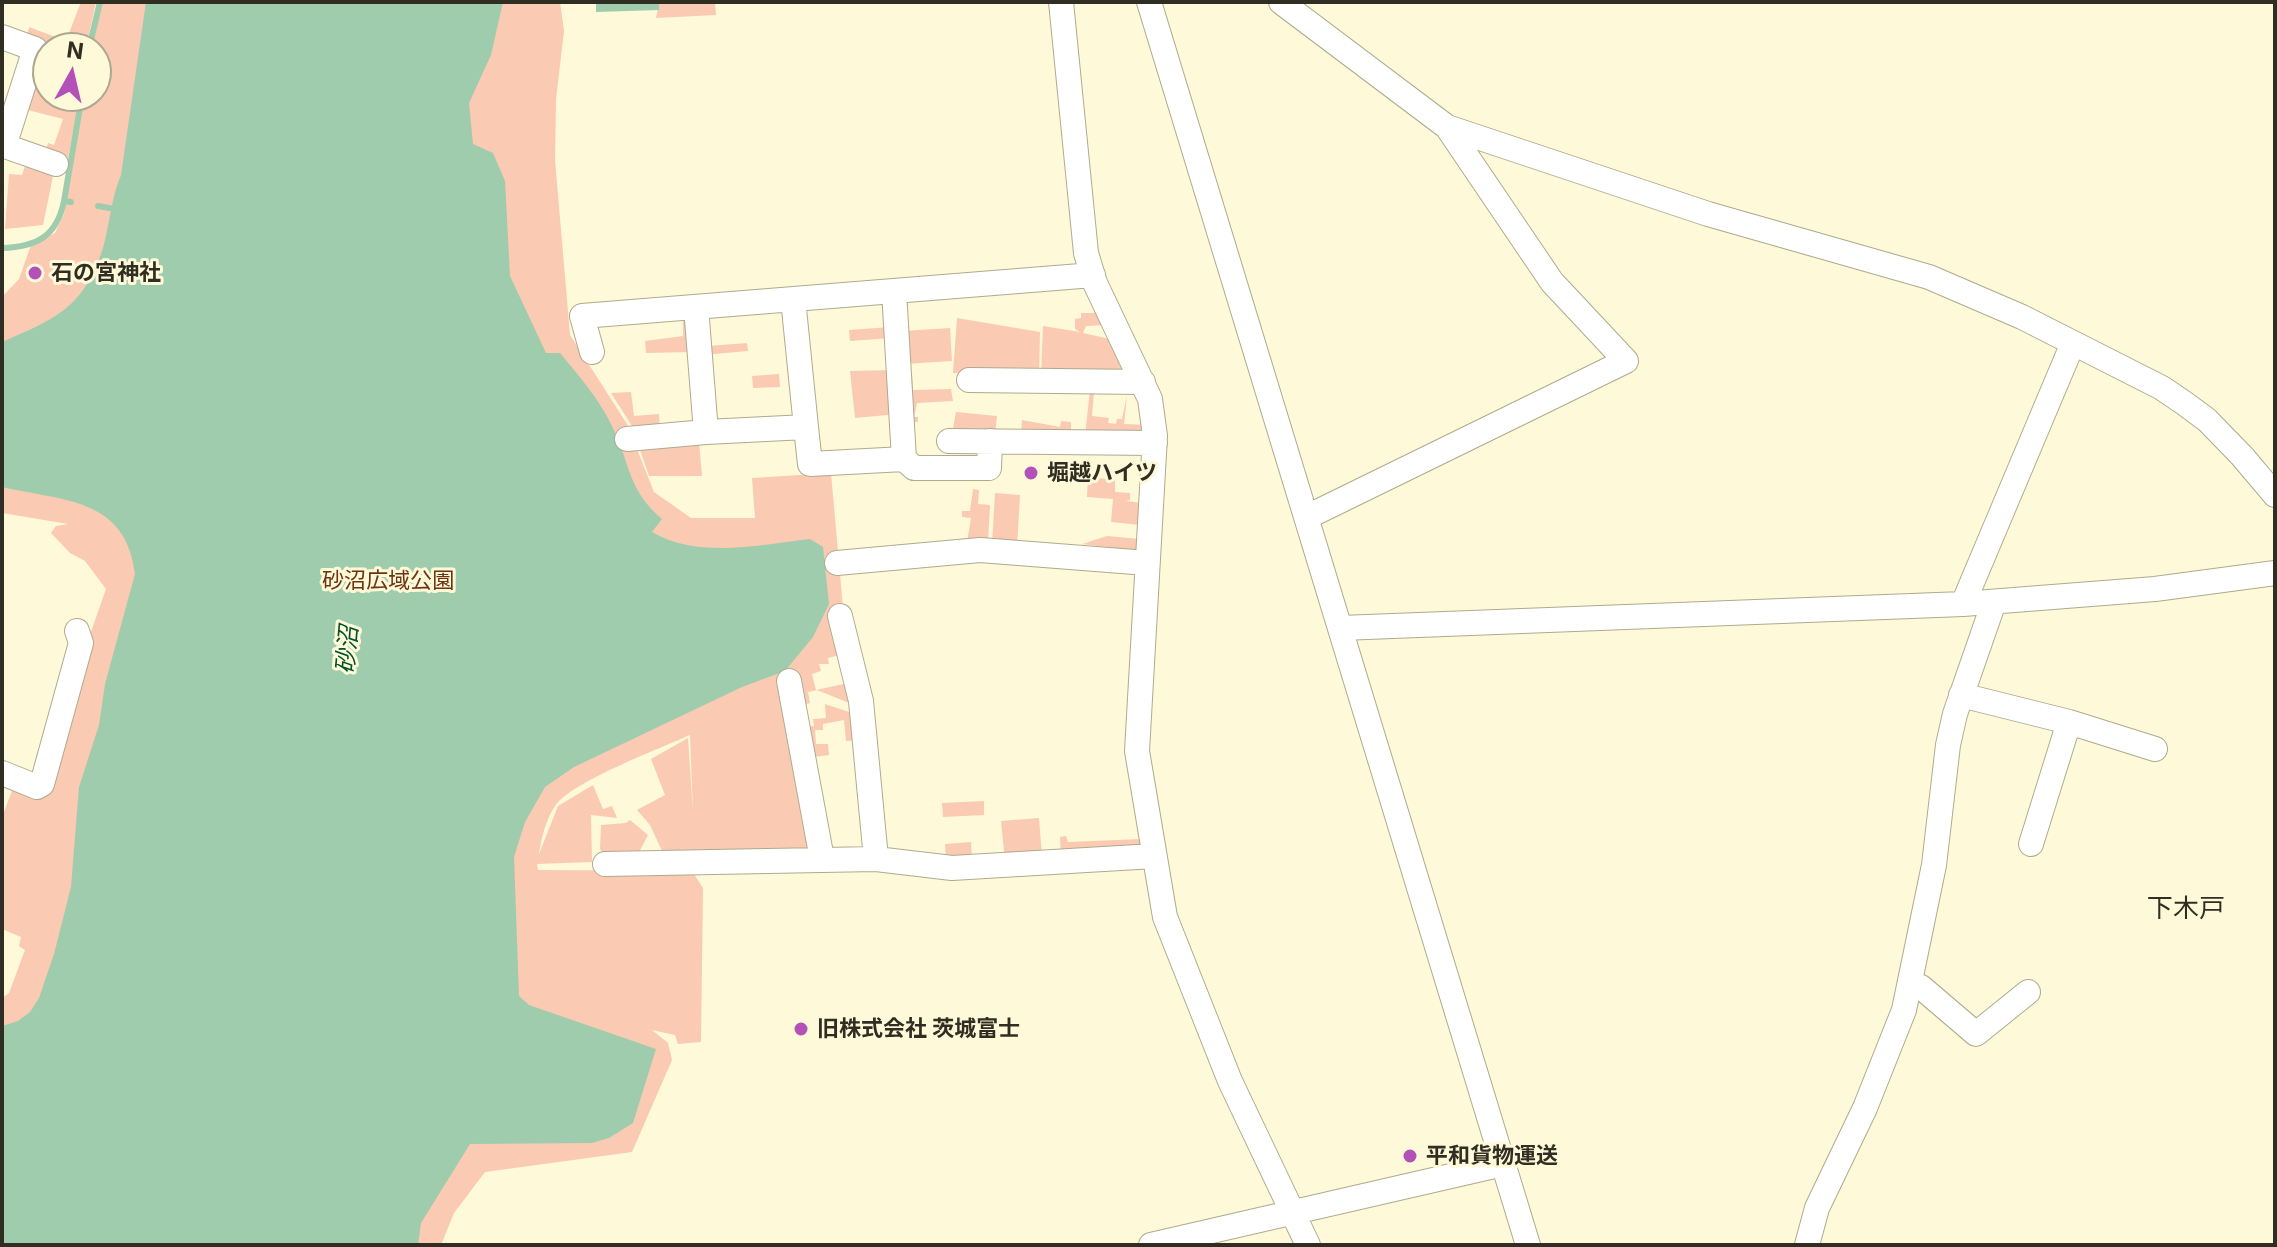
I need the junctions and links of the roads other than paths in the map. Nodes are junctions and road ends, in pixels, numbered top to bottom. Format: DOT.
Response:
graph roads {
  1 [pos="1061,2"];
  2 [pos="1149,2"];
  3 [pos="1281,2"];
  4 [pos="2,37"];
  5 [pos="1447,127"];
  6 [pos="3,145"];
  7 [pos="56,164"];
  8 [pos="1093,275"];
  9 [pos="894,291"];
  10 [pos="793,299"];
  11 [pos="696,307"];
  12 [pos="2073,343"];
  13 [pos="592,352"];
  14 [pos="969,380"];
  15 [pos="1143,382"];
  16 [pos="806,427"];
  17 [pos="706,432"];
  18 [pos="627,439"];
  19 [pos="949,441"];
  20 [pos="990,441"];
  21 [pos="1155,443"];
  22 [pos="904,459"];
  23 [pos="2275,495"];
  24 [pos="1307,517"];
  25 [pos="837,563"];
  26 [pos="1147,563"];
  27 [pos="2275,573"];
  28 [pos="1994,602"];
  29 [pos="1963,604"];
  30 [pos="840,616"];
  31 [pos="1341,628"];
  32 [pos="77,631"];
  33 [pos="789,681"];
  34 [pos="1961,695"];
  35 [pos="2069,722"];
  36 [pos="2155,749"];
  37 [pos="2,773"];
  38 [pos="2031,844"];
  39 [pos="1154,856"];
  40 [pos="822,859"];
  41 [pos="876,859"];
  42 [pos="605,864"];
  43 [pos="1910,983"];
  44 [pos="2028,992"];
  45 [pos="1503,1164"];
  46 [pos="1292,1214"];
  47 [pos="1180,1242"];
  48 [pos="1151,1245"];
  49 [pos="1308,1245"];
  50 [pos="1528,1245"];
  51 [pos="1807,1245"];
  1 -- 8 [label="street"];
  2 -- 24 [label="street"];
  3 -- 5 [label="street"];
  4 -- 6 [label="street"];
  5 -- 12 [label="street"];
  5 -- 24 [label="street"];
  6 -- 7 [label="street"];
  8 -- 9 [label="street"];
  8 -- 15 [label="street"];
  9 -- 10 [label="street"];
  9 -- 22 [label="street"];
  10 -- 11 [label="street"];
  10 -- 16 [label="street"];
  11 -- 13 [label="street"];
  11 -- 17 [label="street"];
  12 -- 23 [label="street"];
  12 -- 29 [label="street"];
  14 -- 15 [label="street"];
  15 -- 21 [label="street"];
  16 -- 17 [label="street"];
  16 -- 22 [label="street"];
  17 -- 18 [label="street"];
  19 -- 20 [label="street"];
  20 -- 21 [label="street"];
  20 -- 22 [label="street"];
  21 -- 26 [label="street"];
  24 -- 31 [label="street"];
  25 -- 26 [label="street"];
  26 -- 39 [label="street"];
  27 -- 28 [label="street"];
  28 -- 29 [label="street"];
  28 -- 34 [label="street"];
  29 -- 31 [label="street"];
  30 -- 41 [label="street"];
  31 -- 45 [label="street"];
  32 -- 37 [label="street"];
  33 -- 40 [label="street"];
  34 -- 35 [label="street"];
  34 -- 43 [label="street"];
  35 -- 36 [label="street"];
  35 -- 38 [label="street"];
  39 -- 41 [label="street"];
  39 -- 46 [label="street"];
  40 -- 41 [label="street"];
  40 -- 42 [label="street"];
  43 -- 44 [label="street"];
  43 -- 51 [label="street"];
  45 -- 46 [label="street"];
  45 -- 50 [label="street"];
  46 -- 47 [label="street"];
  46 -- 49 [label="street"];
  47 -- 48 [label="street"];
}
